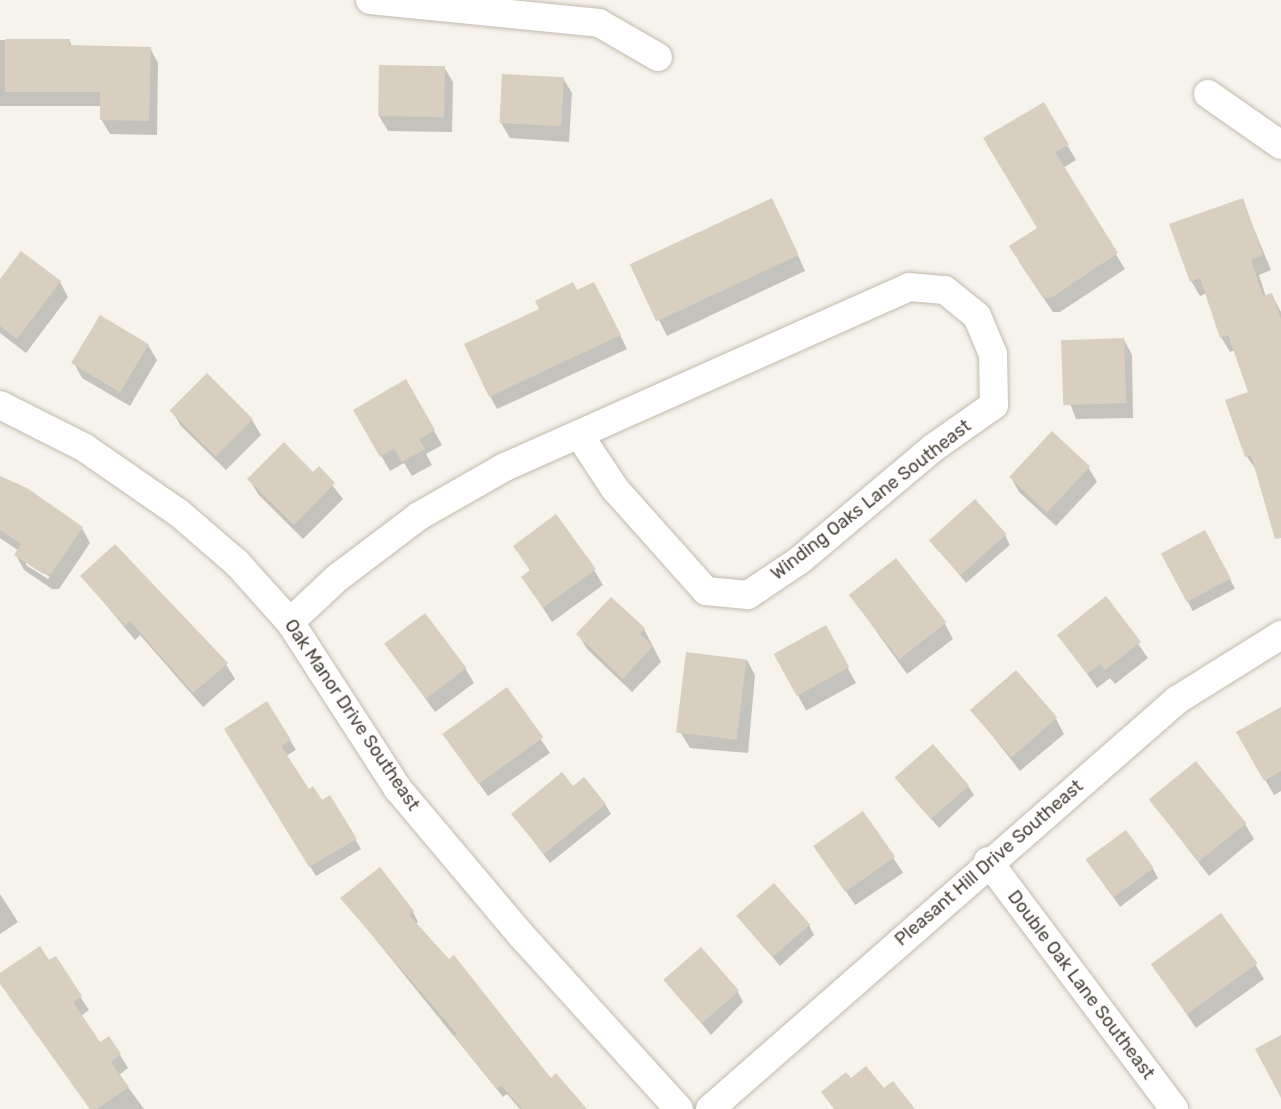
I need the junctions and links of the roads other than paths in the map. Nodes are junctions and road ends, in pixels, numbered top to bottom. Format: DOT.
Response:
graph roads {
  1 [pos="370,0"];
  2 [pos="658,57"];
  3 [pos="1208,94"];
  4 [pos="1281,145"];
  5 [pos="0,405"];
  6 [pos="580,436"];
  7 [pos="290,622"];
  8 [pos="1281,635"];
  9 [pos="988,861"];
  10 [pos="679,1109"];
  11 [pos="710,1109"];
  12 [pos="1174,1109"];
  1 -- 2 [label="street"];
  3 -- 4 [label="street"];
  5 -- 7 [label="street, Oak Manor Drive Southeast"];
  6 -- 6 [label="street, Winding Oaks Lane Southeast"];
  6 -- 7 [label="street, Winding Oaks Lane Southeast"];
  7 -- 10 [label="street, Oak Manor Drive Southeast"];
  8 -- 9 [label="street, Pleasant Hill Drive Southeast"];
  9 -- 11 [label="street, Pleasant Hill Drive Southeast"];
  9 -- 12 [label="street, Double Oak Lane Southeast"];
}
